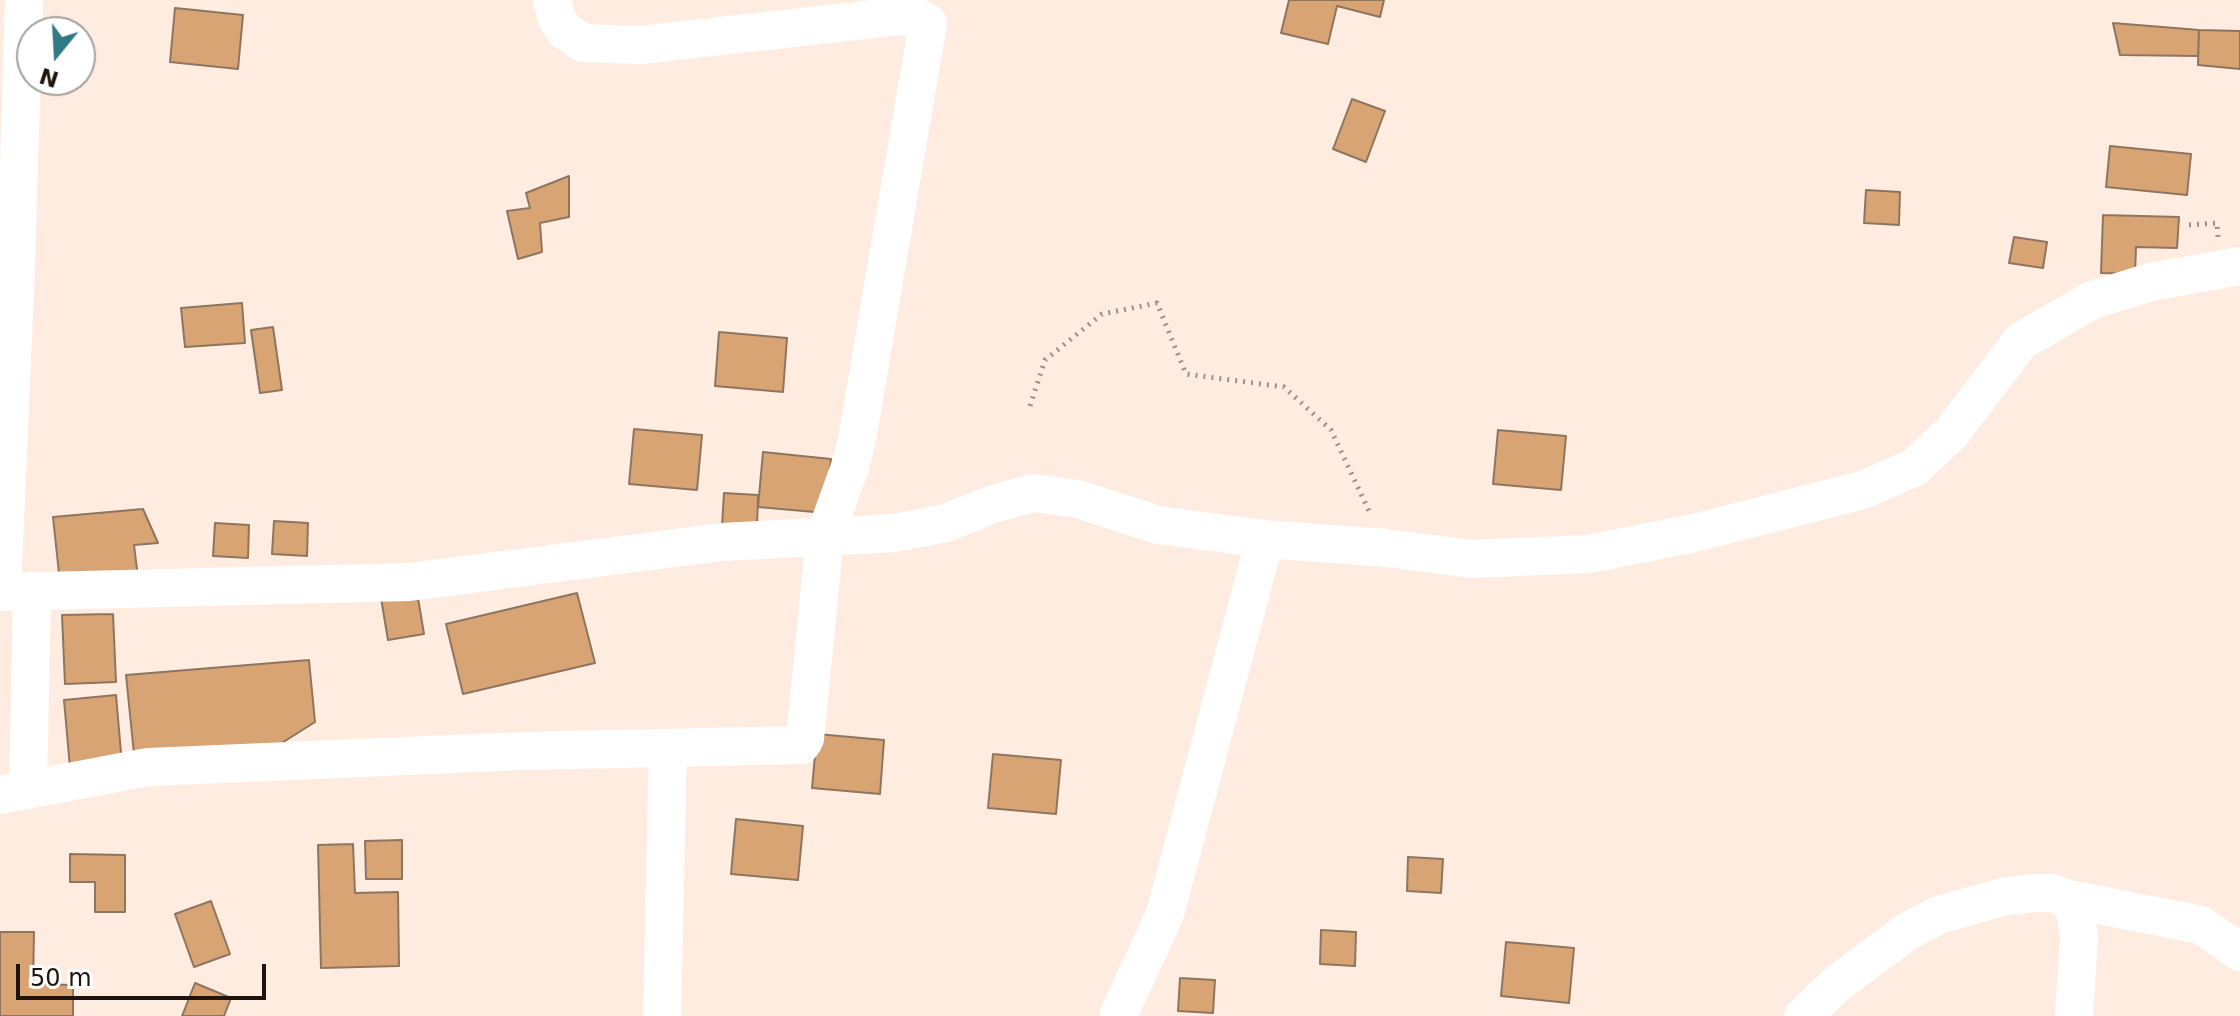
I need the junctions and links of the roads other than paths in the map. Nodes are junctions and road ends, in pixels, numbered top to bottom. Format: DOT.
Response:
graph roads {
  1 [pos="24,0"];
  2 [pos="552,0"];
  3 [pos="2240,266"];
  4 [pos="4,472"];
  5 [pos="825,536"];
  6 [pos="1265,539"];
  7 [pos="11,592"];
  8 [pos="668,749"];
  9 [pos="14,792"];
  10 [pos="2069,899"];
  11 [pos="2240,952"];
  12 [pos="662,1016"];
  13 [pos="1118,1016"];
  14 [pos="1803,1016"];
  15 [pos="2074,1016"];
  1 -- 4 [label="street"];
  2 -- 5 [label="street"];
  3 -- 6 [label="street"];
  4 -- 7 [label="street"];
  5 -- 6 [label="street"];
  5 -- 7 [label="street"];
  5 -- 8 [label="street"];
  6 -- 13 [label="street"];
  7 -- 9 [label="street"];
  8 -- 9 [label="street"];
  8 -- 12 [label="street"];
  10 -- 11 [label="street"];
  10 -- 14 [label="street"];
  10 -- 15 [label="street"];
}
